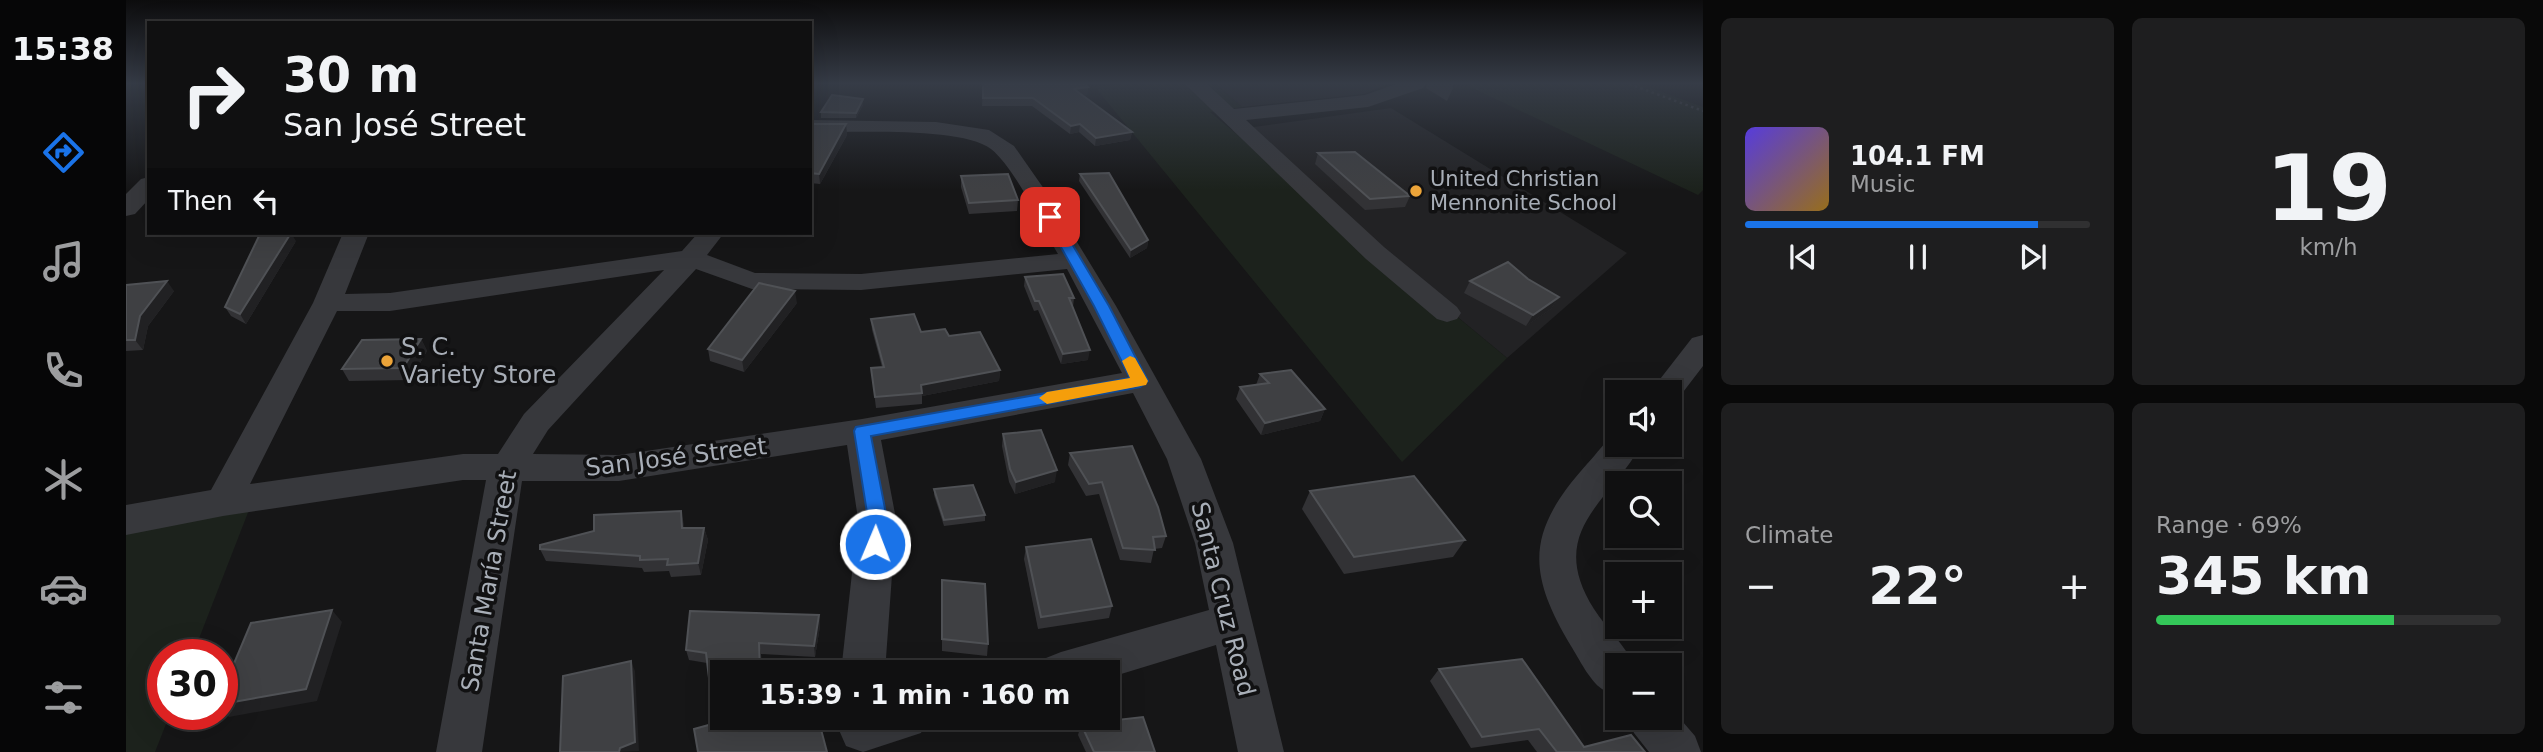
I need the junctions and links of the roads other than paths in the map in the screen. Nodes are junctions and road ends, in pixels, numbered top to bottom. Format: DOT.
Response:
graph roads {
  1 [pos="1232,119"];
  2 [pos="812,126"];
  3 [pos="147,175"];
  4 [pos="126,177"];
  5 [pos="147,186"];
  6 [pos="126,209"];
  7 [pos="355,235"];
  8 [pos="701,246"];
  9 [pos="1075,260"];
  10 [pos="327,303"];
  11 [pos="1447,313"];
  12 [pos="1703,345"];
  13 [pos="1675,380"];
  14 [pos="1140,381"];
  15 [pos="862,431"];
  16 [pos="1615,457"];
  17 [pos="508,467"];
  18 [pos="223,502"];
  19 [pos="126,520"];
  20 [pos="1230,622"];
  21 [pos="864,660"];
  22 [pos="1102,660"];
  23 [pos="1605,660"];
  24 [pos="1660,730"];
  25 [pos="459,752"];
  26 [pos="1261,752"];
  27 [pos="1678,752"];
  1 -- 11 [label="street"];
  2 -- 9 [label="street, Santa Cruz Road"];
  3 -- 4 [label="street"];
  5 -- 6 [label="street"];
  7 -- 10 [label="street"];
  8 -- 9 [label="street"];
  8 -- 10 [label="street"];
  8 -- 17 [label="street, Santa María Street"];
  9 -- 14 [label="street, Santa Cruz Road"];
  10 -- 18 [label="street"];
  12 -- 13 [label="street"];
  14 -- 15 [label="street, San José Street"];
  14 -- 20 [label="street, Santa Cruz Road"];
  15 -- 17 [label="street, San José Street"];
  15 -- 21 [label="street"];
  16 -- 23 [label="street"];
  17 -- 18 [label="street, San José Street"];
  17 -- 25 [label="street, Santa María Street"];
  18 -- 19 [label="street, San José Street"];
  20 -- 22 [label="street"];
  20 -- 26 [label="street, Santa Cruz Road"];
  24 -- 27 [label="street"];
}
